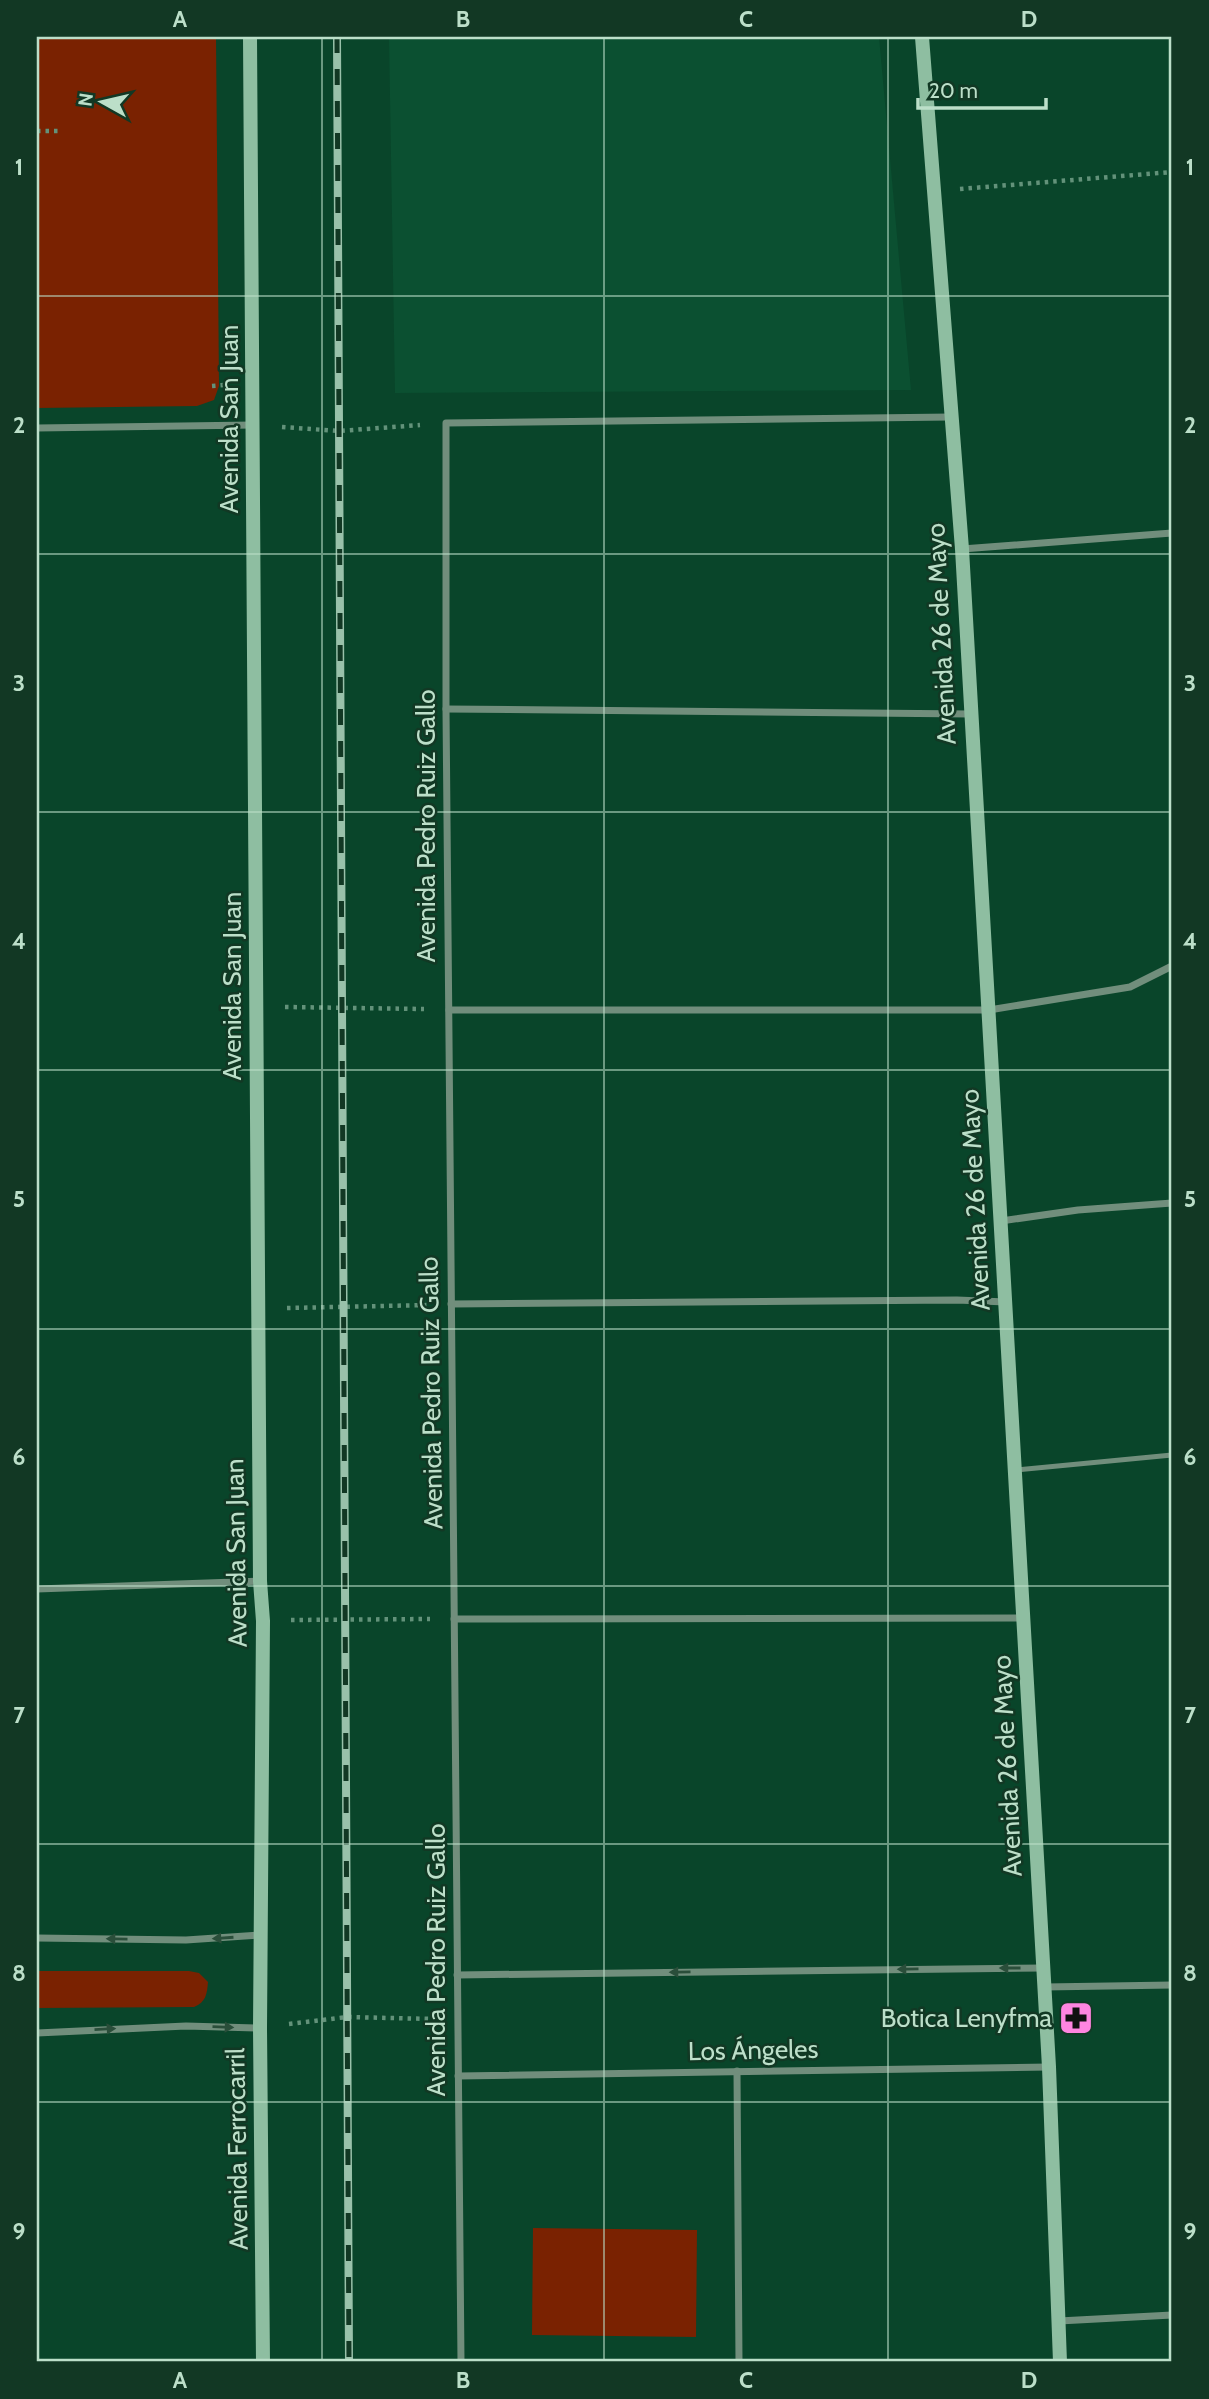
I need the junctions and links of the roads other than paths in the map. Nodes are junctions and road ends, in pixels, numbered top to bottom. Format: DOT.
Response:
graph roads {
  1 [pos="250,37"];
  2 [pos="922,37"];
  3 [pos="951,417"];
  4 [pos="254,425"];
  5 [pos="37,428"];
  6 [pos="1172,533"];
  7 [pos="962,549"];
  8 [pos="446,709"];
  9 [pos="970,714"];
  10 [pos="1172,966"];
  11 [pos="449,1010"];
  12 [pos="989,1010"];
  13 [pos="1172,1203"];
  14 [pos="1001,1220"];
  15 [pos="1006,1302"];
  16 [pos="451,1304"];
  17 [pos="1172,1455"];
  18 [pos="1015,1470"];
  19 [pos="260,1581"];
  20 [pos="37,1589"];
  21 [pos="1024,1618"];
  22 [pos="454,1619"];
  23 [pos="261,1935"];
  24 [pos="37,1938"];
  25 [pos="1044,1968"];
  26 [pos="457,1975"];
  27 [pos="1172,1985"];
  28 [pos="1044,1987"];
  29 [pos="260,2028"];
  30 [pos="37,2033"];
  31 [pos="1049,2067"];
  32 [pos="737,2071"];
  33 [pos="458,2076"];
  34 [pos="1172,2315"];
  35 [pos="1058,2321"];
  36 [pos="264,2362"];
  37 [pos="461,2362"];
  38 [pos="739,2362"];
  39 [pos="1060,2362"];
  1 -- 4 [label="street, Avenida San Juan"];
  2 -- 3 [label="street, Avenida 26 de Mayo"];
  3 -- 7 [label="street, Avenida 26 de Mayo"];
  3 -- 8 [label="street, Avenida Pedro Ruiz Gallo"];
  4 -- 5 [label="street"];
  4 -- 19 [label="street, Avenida San Juan"];
  6 -- 7 [label="street"];
  7 -- 9 [label="street, Avenida 26 de Mayo"];
  8 -- 9 [label="street"];
  8 -- 11 [label="street, Avenida Pedro Ruiz Gallo"];
  9 -- 12 [label="street, Avenida 26 de Mayo"];
  10 -- 12 [label="street"];
  11 -- 12 [label="street"];
  11 -- 16 [label="street, Avenida Pedro Ruiz Gallo"];
  12 -- 14 [label="street, Avenida 26 de Mayo"];
  13 -- 14 [label="street"];
  14 -- 15 [label="street, Avenida 26 de Mayo"];
  15 -- 16 [label="street"];
  15 -- 18 [label="street, Avenida 26 de Mayo"];
  16 -- 22 [label="street, Avenida Pedro Ruiz Gallo"];
  17 -- 18 [label="lane"];
  18 -- 21 [label="street, Avenida 26 de Mayo"];
  19 -- 20 [label="street"];
  19 -- 23 [label="street, Avenida San Juan"];
  21 -- 22 [label="street"];
  21 -- 25 [label="street, Avenida 26 de Mayo"];
  22 -- 26 [label="street, Avenida Pedro Ruiz Gallo"];
  23 -- 24 [label="street, one-way"];
  23 -- 29 [label="street, Avenida Ferrocarril"];
  25 -- 26 [label="street, one-way"];
  25 -- 28 [label="street, Avenida 26 de Mayo"];
  26 -- 33 [label="street, Avenida Pedro Ruiz Gallo"];
  27 -- 28 [label="street"];
  28 -- 31 [label="street, Avenida 26 de Mayo"];
  30 -- 29 [label="street, one-way"];
  29 -- 36 [label="street, Avenida Ferrocarril"];
  31 -- 32 [label="street, Los Ángeles"];
  31 -- 35 [label="street, Avenida 26 de Mayo"];
  32 -- 33 [label="street, Los Ángeles"];
  32 -- 38 [label="street"];
  33 -- 37 [label="street, Avenida Pedro Ruiz Gallo"];
  34 -- 35 [label="street"];
  35 -- 39 [label="street, Avenida 26 de Mayo"];
}
